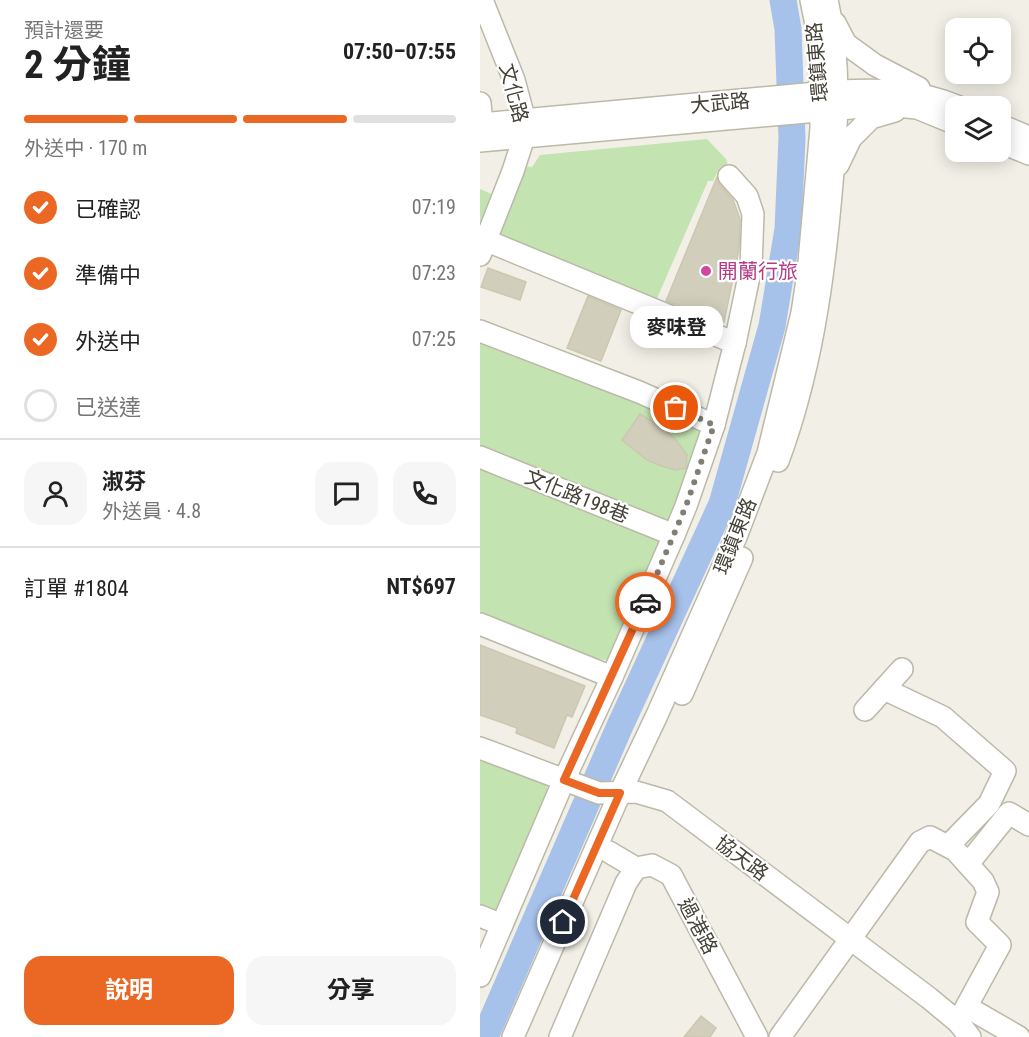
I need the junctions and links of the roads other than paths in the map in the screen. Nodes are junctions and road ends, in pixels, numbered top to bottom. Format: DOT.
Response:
graph roads {
  1 [pos="482,0"];
  2 [pos="811,0"];
  3 [pos="829,7"];
  4 [pos="822,101"];
  5 [pos="945,101"];
  6 [pos="945,102"];
  7 [pos="480,103"];
  8 [pos="917,108"];
  9 [pos="945,119"];
  10 [pos="524,129"];
  11 [pos="1011,130"];
  12 [pos="481,136"];
  13 [pos="1029,137"];
  14 [pos="1011,147"];
  15 [pos="1029,154"];
  16 [pos="729,176"];
  17 [pos="833,176"];
  18 [pos="482,244"];
  19 [pos="480,331"];
  20 [pos="735,343"];
  21 [pos="714,425"];
  22 [pos="480,457"];
  23 [pos="674,535"];
  24 [pos="480,624"];
  25 [pos="902,669"];
  26 [pos="612,677"];
  27 [pos="884,689"];
  28 [pos="865,710"];
  29 [pos="480,748"];
  30 [pos="569,782"];
  31 [pos="618,793"];
  32 [pos="1029,825"];
  33 [pos="939,842"];
  34 [pos="609,852"];
  35 [pos="968,864"];
  36 [pos="636,868"];
  37 [pos="480,916"];
  38 [pos="502,925"];
  39 [pos="851,939"];
  40 [pos="480,976"];
  41 [pos="965,1022"];
  42 [pos="513,1037"];
  43 [pos="529,1037"];
  44 [pos="560,1037"];
  45 [pos="757,1037"];
  46 [pos="780,1037"];
  47 [pos="1019,1037"];
  1 -- 10 [label="street, 文化路"];
  2 -- 4 [label="street, 環鎮東路"];
  3 -- 4 [label="street, 環鎮東路"];
  3 -- 5 [label="street"];
  4 -- 6 [label="street, 大武路"];
  4 -- 8 [label="street, 大武路"];
  4 -- 10 [label="street, 大武路"];
  4 -- 17 [label="street, 環鎮東路"];
  4 -- 31 [label="street, 環鎮東路"];
  7 -- 12 [label="street"];
  8 -- 9 [label="street, 大武路"];
  8 -- 17 [label="street"];
  10 -- 12 [label="street, 大武路"];
  10 -- 18 [label="street, 文化路"];
  11 -- 13 [label="street"];
  14 -- 15 [label="street"];
  16 -- 20 [label="street"];
  17 -- 31 [label="street, 環鎮東路"];
  18 -- 20 [label="street"];
  19 -- 21 [label="street"];
  20 -- 21 [label="street"];
  21 -- 23 [label="street"];
  22 -- 23 [label="street, 文化路198巷"];
  23 -- 26 [label="street"];
  24 -- 26 [label="street"];
  25 -- 27 [label="street"];
  26 -- 30 [label="street"];
  27 -- 28 [label="street"];
  27 -- 33 [label="street"];
  29 -- 30 [label="street, 協天路"];
  30 -- 31 [label="street, 協天路"];
  30 -- 38 [label="street"];
  31 -- 34 [label="street, 環鎮東路"];
  31 -- 39 [label="street, 協天路"];
  31 -- 42 [label="street, 環鎮東路"];
  32 -- 35 [label="street"];
  33 -- 35 [label="street"];
  33 -- 39 [label="street"];
  34 -- 36 [label="street, 過港路"];
  34 -- 43 [label="street, 環鎮東路"];
  35 -- 41 [label="street"];
  36 -- 44 [label="street"];
  36 -- 45 [label="street, 過港路"];
  37 -- 38 [label="street"];
  38 -- 40 [label="street"];
  39 -- 41 [label="street, 協天路"];
  39 -- 46 [label="street"];
  41 -- 47 [label="street, 協天路"];
}
